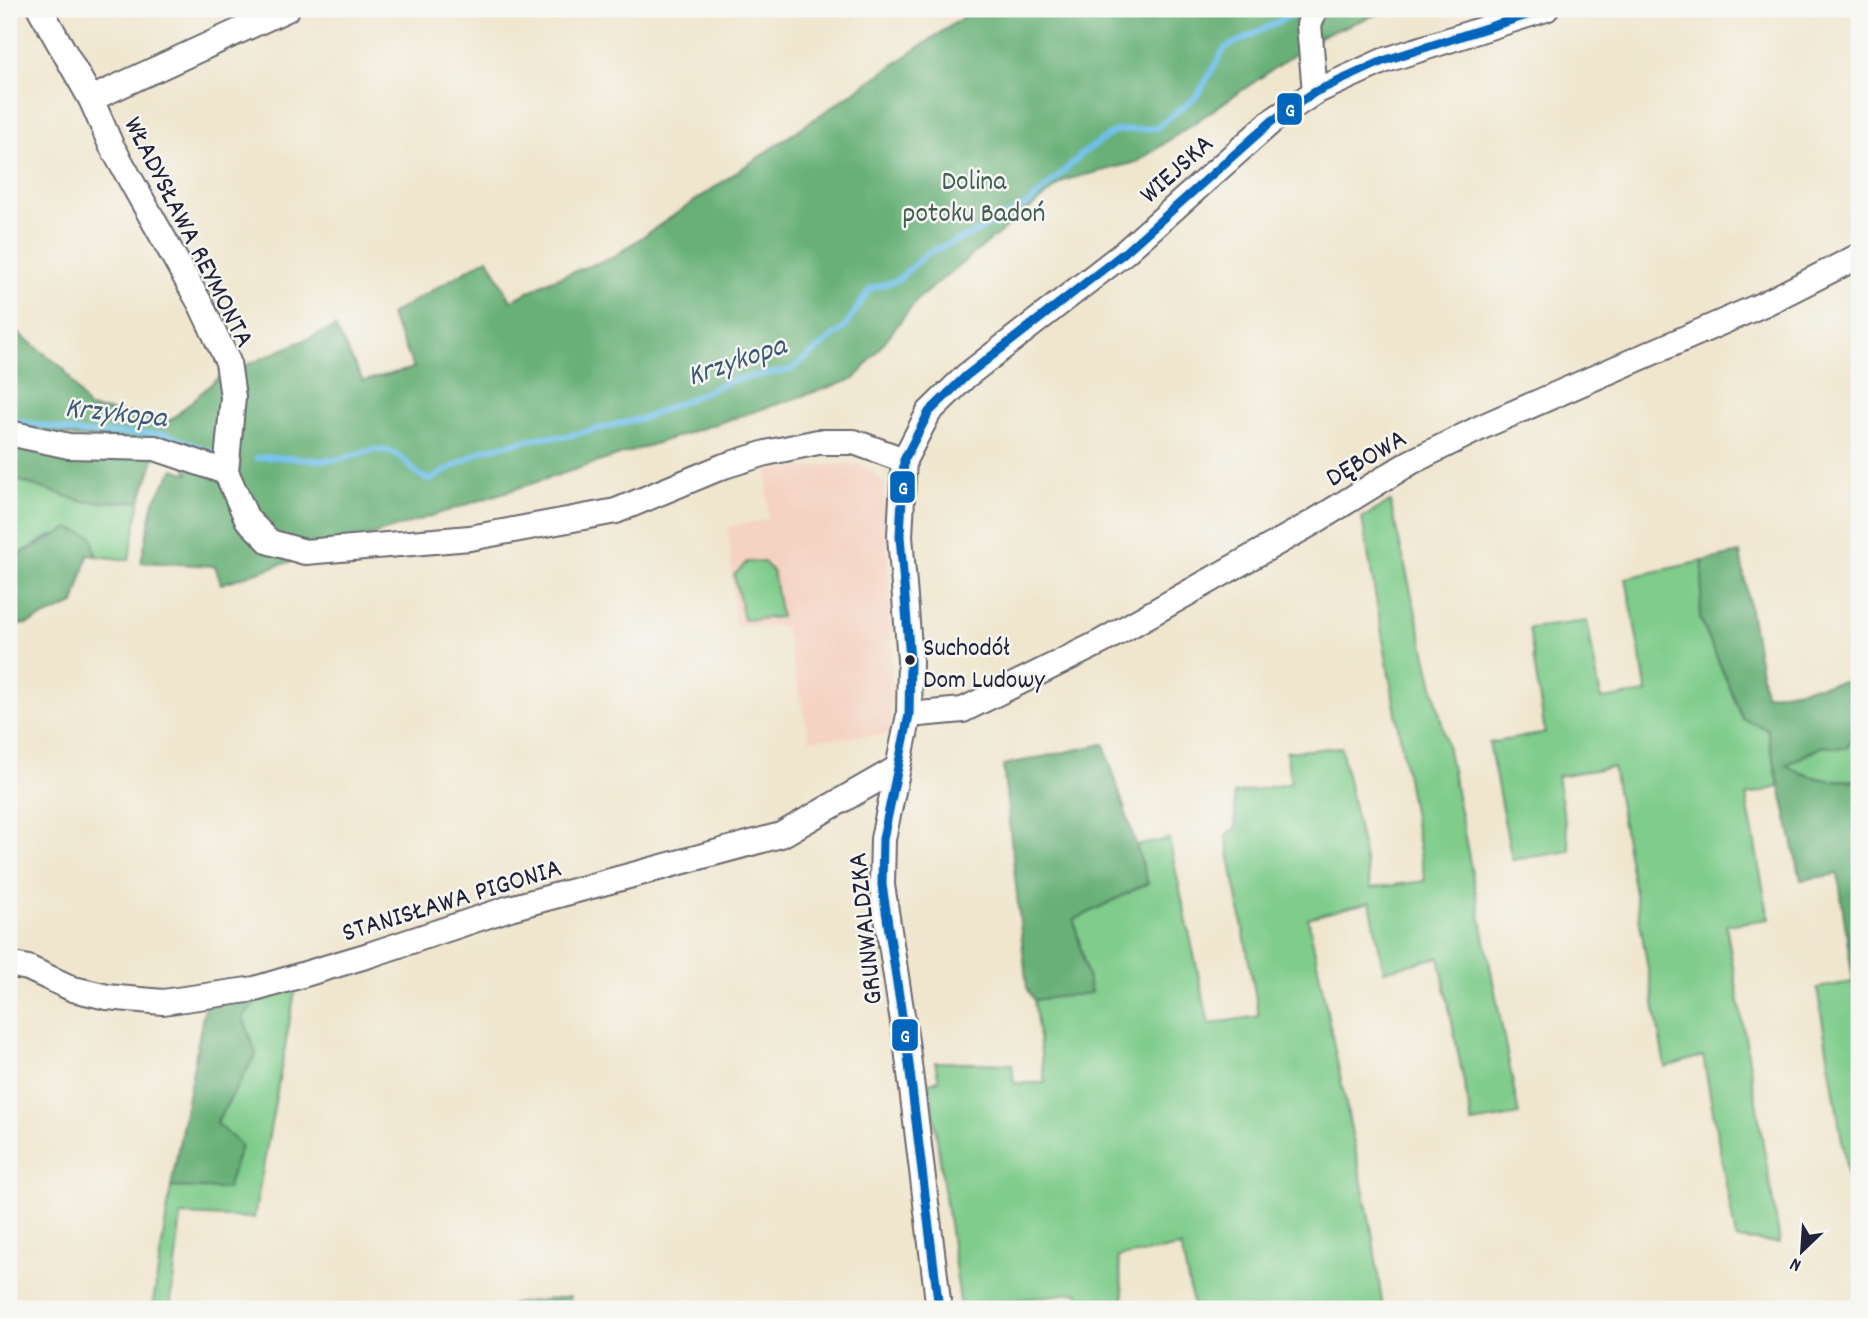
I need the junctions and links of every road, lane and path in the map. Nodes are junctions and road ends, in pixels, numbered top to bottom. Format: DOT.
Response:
graph roads {
  1 [pos="40,9"];
  2 [pos="286,9"];
  3 [pos="1315,9"];
  4 [pos="1546,9"];
  5 [pos="1315,92"];
  6 [pos="91,99"];
  7 [pos="1859,256"];
  8 [pos="9,433"];
  9 [pos="904,460"];
  10 [pos="226,472"];
  11 [pos="909,715"];
  12 [pos="896,769"];
  13 [pos="9,964"];
  14 [pos="939,1309"];
  1 -- 6 [label="street, WŁADYSŁAWA REYMONTA"];
  2 -- 6 [label="street"];
  3 -- 5 [label="street"];
  4 -- 5 [label="street, WIEJSKA"];
  5 -- 9 [label="street, WIEJSKA"];
  6 -- 10 [label="street, WŁADYSŁAWA REYMONTA"];
  7 -- 11 [label="street, DĘBOWA"];
  8 -- 10 [label="street"];
  9 -- 10 [label="street, WŁADYSŁAWA REYMONTA"];
  9 -- 11 [label="street, GRUNWALDZKA"];
  11 -- 12 [label="street, GRUNWALDZKA"];
  12 -- 13 [label="street, STANISŁAWA PIGONIA"];
  12 -- 14 [label="street, GRUNWALDZKA"];
}
